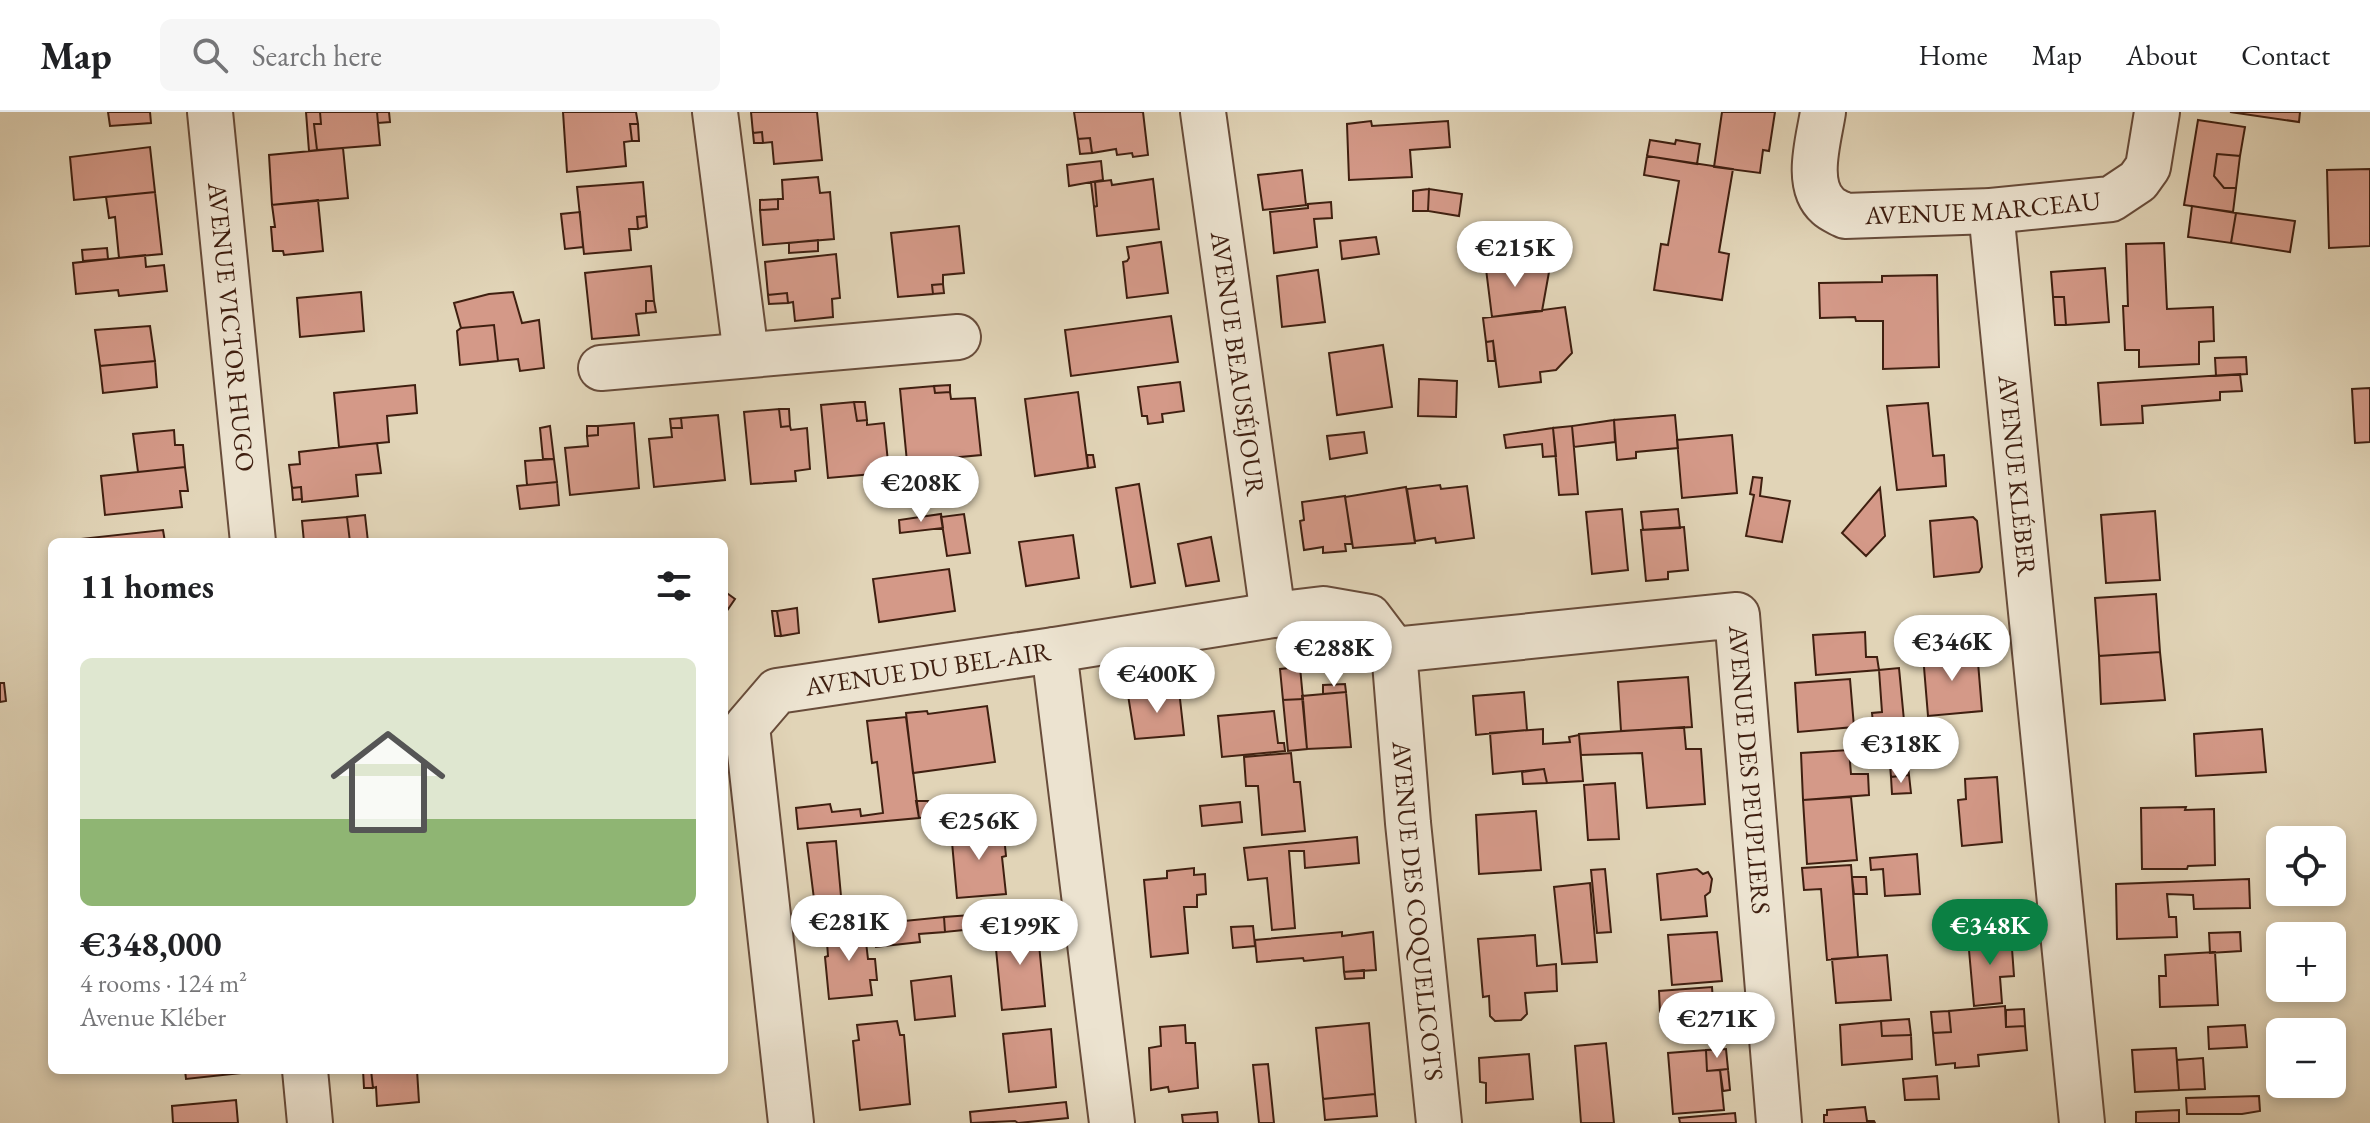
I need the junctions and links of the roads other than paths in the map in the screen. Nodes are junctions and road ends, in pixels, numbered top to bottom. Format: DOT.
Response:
graph roads {
  1 [pos="210,112"];
  2 [pos="715,112"];
  3 [pos="1203,112"];
  4 [pos="1823,112"];
  5 [pos="2157,112"];
  6 [pos="1991,211"];
  7 [pos="958,337"];
  8 [pos="746,355"];
  9 [pos="601,368"];
  10 [pos="253,538"];
  11 [pos="1273,615"];
  12 [pos="1054,650"];
  13 [pos="1394,650"];
  14 [pos="305,1074"];
  15 [pos="310,1123"];
  16 [pos="791,1123"];
  17 [pos="1112,1123"];
  18 [pos="1439,1123"];
  19 [pos="1779,1123"];
  20 [pos="2082,1123"];
  1 -- 10 [label="street, AVENUE VICTOR HUGO"];
  2 -- 8 [label="street"];
  3 -- 11 [label="street, AVENUE BEAUSÉJOUR"];
  4 -- 6 [label="street, AVENUE MARCEAU"];
  5 -- 6 [label="street, AVENUE MARCEAU"];
  6 -- 20 [label="street, AVENUE KLÉBER"];
  7 -- 8 [label="street"];
  8 -- 9 [label="street"];
  11 -- 12 [label="street, AVENUE DU BEL-AIR"];
  11 -- 13 [label="street, AVENUE DU BEL-AIR"];
  12 -- 16 [label="street, AVENUE DU BEL-AIR"];
  12 -- 17 [label="street"];
  13 -- 18 [label="street, AVENUE DES COQUELICOTS"];
  13 -- 19 [label="street, AVENUE DES PEUPLIERS"];
  14 -- 15 [label="street"];
}
